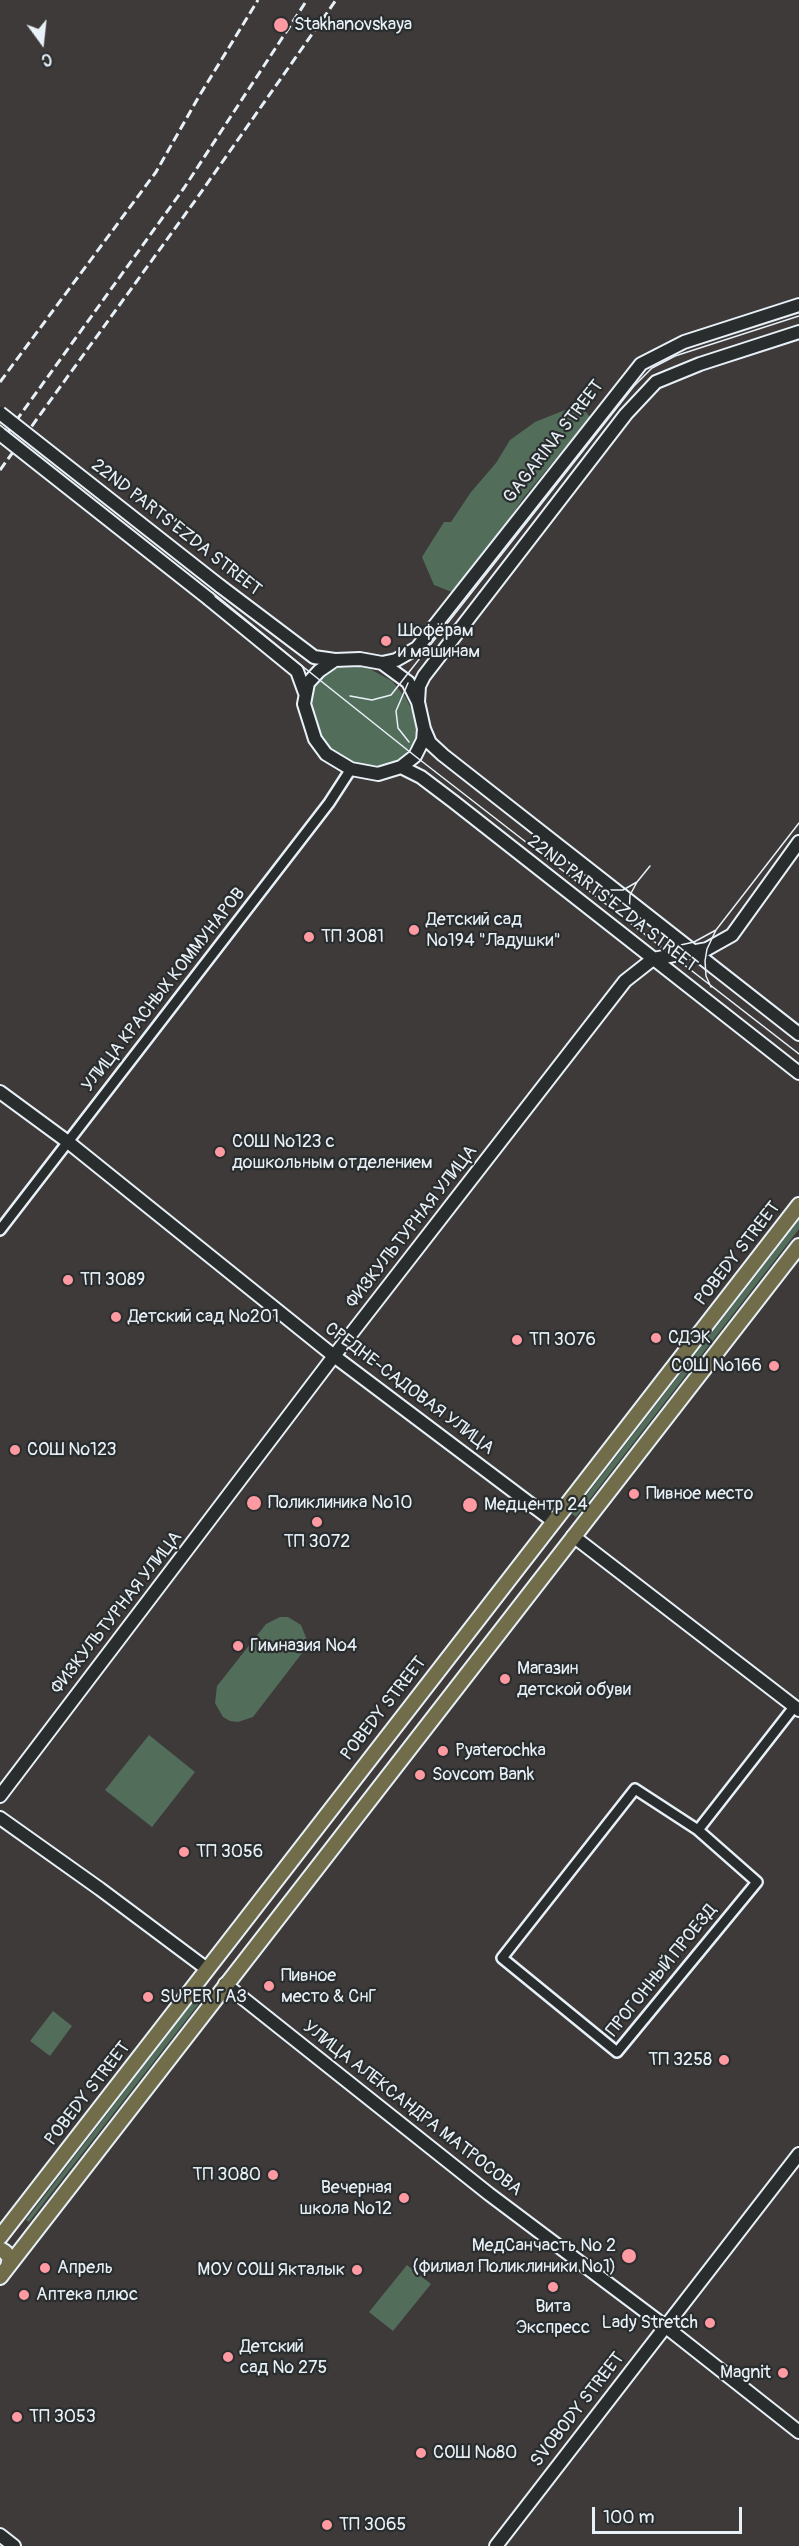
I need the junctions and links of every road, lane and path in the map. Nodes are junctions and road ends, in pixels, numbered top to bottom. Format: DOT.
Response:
graph roads {
  1 [pos="799,305"];
  2 [pos="799,332"];
  3 [pos="0,413"];
  4 [pos="0,434"];
  5 [pos="335,660"];
  6 [pos="382,663"];
  7 [pos="305,693"];
  8 [pos="418,702"];
  9 [pos="424,729"];
  10 [pos="401,767"];
  11 [pos="351,770"];
  12 [pos="799,842"];
  13 [pos="693,952"];
  14 [pos="653,959"];
  15 [pos="799,1034"];
  16 [pos="799,1073"];
  17 [pos="0,1092"];
  18 [pos="68,1142"];
  19 [pos="799,1205"];
  20 [pos="0,1230"];
  21 [pos="799,1246"];
  22 [pos="334,1356"];
  23 [pos="553,1521"];
  24 [pos="573,1536"];
  25 [pos="797,1709"];
  26 [pos="0,1796"];
  27 [pos="0,1818"];
  28 [pos="698,1830"];
  29 [pos="207,1969"];
  30 [pos="225,1984"];
  31 [pos="799,2154"];
  32 [pos="15,2217"];
  33 [pos="36,2231"];
  34 [pos="0,2237"];
  35 [pos="0,2249"];
  36 [pos="4,2272"];
  37 [pos="666,2327"];
  38 [pos="799,2432"];
  39 [pos="0,2535"];
  40 [pos="14,2546"];
  41 [pos="496,2546"];
  1 -- 6 [label="main road, GAGARINA STREET"];
  2 -- 8 [label="main road"];
  3 -- 5 [label="main road, 22ND PARTS'EZDA STREET, bridge"];
  4 -- 7 [label="main road, 22ND PARTS'EZDA STREET, bridge"];
  5 -- 6 [label="main road"];
  5 -- 7 [label="main road"];
  6 -- 8 [label="main road"];
  7 -- 11 [label="main road"];
  8 -- 9 [label="main road"];
  9 -- 10 [label="main road"];
  9 -- 13 [label="main road, 22ND PARTS'EZDA STREET"];
  10 -- 11 [label="main road"];
  10 -- 14 [label="main road, 22ND PARTS'EZDA STREET"];
  11 -- 18 [label="street, УЛИЦА КРАСНЫХ КОММУНАРОВ"];
  12 -- 13 [label="main road, ФИЗКУЛЬТУРНАЯ УЛИЦА"];
  13 -- 14 [label="main road, ФИЗКУЛЬТУРНАЯ УЛИЦА"];
  13 -- 15 [label="main road, 22ND PARTS'EZDA STREET"];
  14 -- 16 [label="main road, 22ND PARTS'EZDA STREET"];
  14 -- 22 [label="main road, ФИЗКУЛЬТУРНАЯ УЛИЦА"];
  17 -- 18 [label="main road, СРЕДНЕ-САДОВАЯ УЛИЦА"];
  18 -- 20 [label="street, УЛИЦА КРАСНЫХ КОММУНАРОВ"];
  18 -- 22 [label="main road, СРЕДНЕ-САДОВАЯ УЛИЦА"];
  19 -- 23 [label="main road, POBEDY STREET"];
  21 -- 24 [label="main road"];
  22 -- 23 [label="main road, СРЕДНЕ-САДОВАЯ УЛИЦА"];
  22 -- 26 [label="main road, ФИЗКУЛЬТУРНАЯ УЛИЦА"];
  23 -- 24 [label="main road, СРЕДНЕ-САДОВАЯ УЛИЦА"];
  23 -- 29 [label="main road, POBEDY STREET"];
  24 -- 25 [label="main road, СРЕДНЕ-САДОВАЯ УЛИЦА"];
  24 -- 30 [label="main road"];
  25 -- 28 [label="street"];
  27 -- 29 [label="main road, УЛИЦА АЛЕКСАНДРА МАТРОСОВА"];
  28 -- 28 [label="street, ПРОГОННЫЙ ПРОЕЗД"];
  29 -- 30 [label="main road, УЛИЦА АЛЕКСАНДРА МАТРОСОВА"];
  29 -- 32 [label="main road, POBEDY STREET"];
  30 -- 33 [label="main road"];
  30 -- 37 [label="main road, УЛИЦА АЛЕКСАНДРА МАТРОСОВА"];
  31 -- 37 [label="main road, SVOBODY STREET"];
  32 -- 33 [label="main road"];
  32 -- 34 [label="main road, POBEDY STREET"];
  33 -- 36 [label="main road"];
  35 -- 36 [label="main road"];
  37 -- 38 [label="main road, УЛИЦА АЛЕКСАНДРА МАТРОСОВА"];
  37 -- 41 [label="main road, SVOBODY STREET"];
  39 -- 40 [label="main road"];
}
